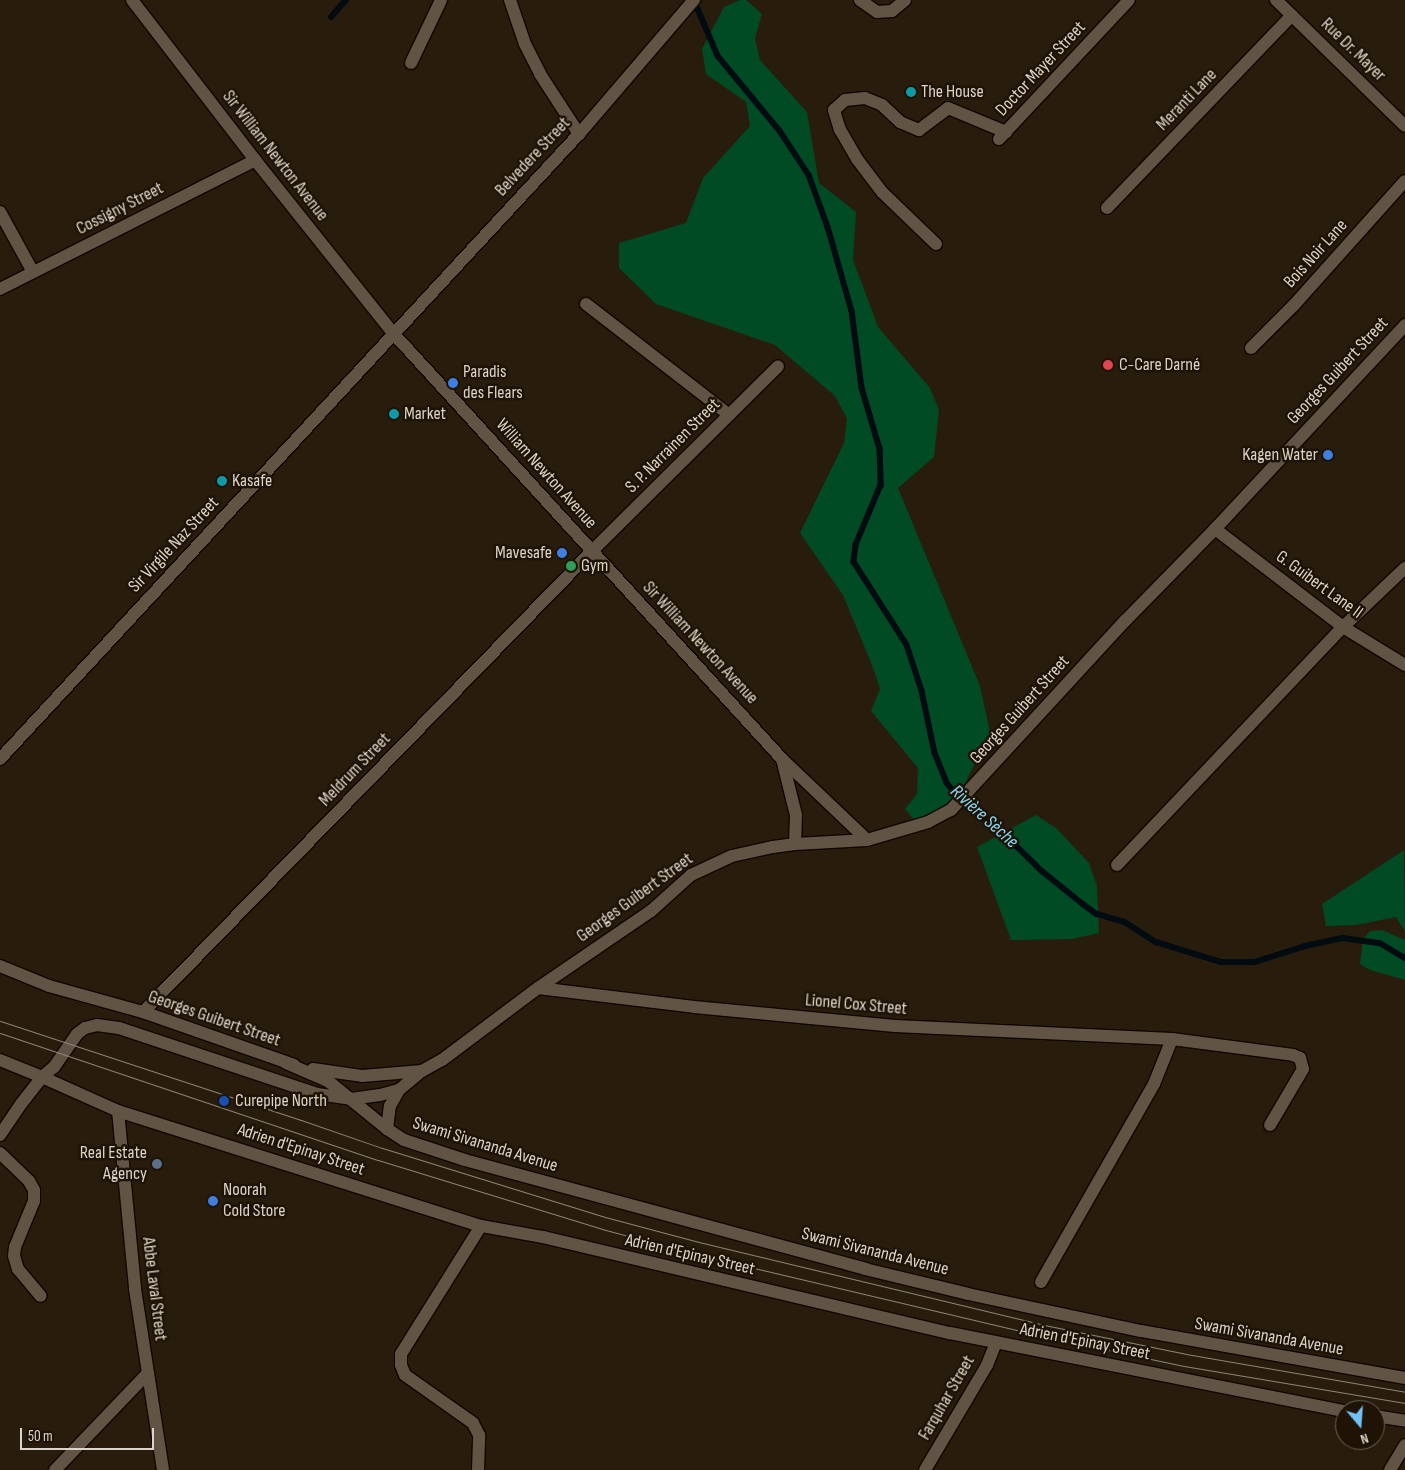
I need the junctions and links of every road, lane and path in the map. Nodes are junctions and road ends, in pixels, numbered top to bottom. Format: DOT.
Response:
graph roads {
  1 [pos="132,0"];
  2 [pos="441,0"];
  3 [pos="510,0"];
  4 [pos="694,0"];
  5 [pos="860,0"];
  6 [pos="905,0"];
  7 [pos="1129,0"];
  8 [pos="1276,0"];
  9 [pos="1292,15"];
  10 [pos="411,63"];
  11 [pos="1405,126"];
  12 [pos="578,134"];
  13 [pos="255,160"];
  14 [pos="1405,182"];
  15 [pos="1106,208"];
  16 [pos="0,212"];
  17 [pos="936,244"];
  18 [pos="33,272"];
  19 [pos="0,289"];
  20 [pos="586,304"];
  21 [pos="1405,325"];
  22 [pos="393,333"];
  23 [pos="1251,348"];
  24 [pos="778,366"];
  25 [pos="729,415"];
  26 [pos="1215,530"];
  27 [pos="592,551"];
  28 [pos="1405,568"];
  29 [pos="1343,627"];
  30 [pos="1405,665"];
  31 [pos="0,759"];
  32 [pos="782,759"];
  33 [pos="867,840"];
  34 [pos="795,844"];
  35 [pos="1117,865"];
  36 [pos="0,966"];
  37 [pos="538,988"];
  38 [pos="143,1012"];
  39 [pos="1172,1039"];
  40 [pos="0,1060"];
  41 [pos="286,1063"];
  42 [pos="422,1071"];
  43 [pos="42,1077"];
  44 [pos="399,1090"];
  45 [pos="351,1099"];
  46 [pos="118,1111"];
  47 [pos="1270,1125"];
  48 [pos="387,1129"];
  49 [pos="0,1135"];
  50 [pos="0,1153"];
  51 [pos="482,1226"];
  52 [pos="1041,1282"];
  53 [pos="41,1296"];
  54 [pos="996,1343"];
  55 [pos="148,1373"];
  56 [pos="1405,1378"];
  57 [pos="1335,1409"];
  58 [pos="1385,1418"];
  59 [pos="1405,1421"];
  60 [pos="1405,1445"];
  61 [pos="55,1470"];
  62 [pos="163,1470"];
  63 [pos="478,1470"];
  64 [pos="925,1470"];
  65 [pos="1390,1470"];
  1 -- 13 [label="street, Sir William Newton Avenue"];
  2 -- 10 [label="street"];
  3 -- 12 [label="street"];
  4 -- 12 [label="street, Belvedere Street"];
  5 -- 6 [label="street"];
  7 -- 17 [label="street, Doctor Mayer Street"];
  8 -- 9 [label="street, Rue Dr. Mayer"];
  9 -- 11 [label="street, Rue Dr. Mayer"];
  9 -- 15 [label="street, Meranti Lane"];
  12 -- 22 [label="street, Belvedere Street"];
  13 -- 18 [label="street, Cossigny Street"];
  13 -- 22 [label="street, Sir William Newton Avenue"];
  14 -- 23 [label="street, Bois Noir Lane"];
  16 -- 18 [label="street"];
  18 -- 19 [label="street, Cossigny Street"];
  20 -- 25 [label="street"];
  21 -- 26 [label="street, Georges Guibert Street"];
  22 -- 27 [label="street, William Newton Avenue"];
  22 -- 31 [label="street, Sir Virgile Naz Street"];
  24 -- 25 [label="street, S. P. Narrainen Street"];
  25 -- 27 [label="street, S. P. Narrainen Street"];
  26 -- 29 [label="street, G. Guibert Lane II"];
  26 -- 33 [label="street, Georges Guibert Street"];
  27 -- 32 [label="street, Sir William Newton Avenue"];
  27 -- 38 [label="street, Meldrum Street"];
  28 -- 29 [label="street"];
  29 -- 30 [label="street, G. Guibert Lane II"];
  29 -- 35 [label="street"];
  32 -- 33 [label="street, Sir William Newton Avenue"];
  32 -- 34 [label="street"];
  33 -- 34 [label="street, Georges Guibert Street"];
  34 -- 37 [label="street, Georges Guibert Street"];
  36 -- 38 [label="street, Georges Guibert Street"];
  37 -- 39 [label="street, Lionel Cox Street"];
  37 -- 42 [label="street, Georges Guibert Street"];
  38 -- 41 [label="street, Georges Guibert Street"];
  39 -- 47 [label="street, Lionel Cox Street"];
  39 -- 52 [label="street"];
  40 -- 43 [label="street, Adrien d'Epinay Street"];
  41 -- 42 [label="street, Georges Guibert Street"];
  41 -- 45 [label="street"];
  42 -- 44 [label="street, Georges Guibert Street"];
  43 -- 45 [label="street, Georges Guibert Street"];
  43 -- 46 [label="street, Adrien d'Epinay Street"];
  43 -- 49 [label="street, Georges Guibert Street"];
  44 -- 45 [label="street, Georges Guibert Street"];
  44 -- 48 [label="street, Swami Sivananda Avenue"];
  45 -- 48 [label="street"];
  46 -- 51 [label="street, Adrien d'Epinay Street"];
  46 -- 55 [label="street, Abbe Laval Street"];
  48 -- 56 [label="street, Swami Sivananda Avenue"];
  50 -- 53 [label="street"];
  51 -- 54 [label="street, Adrien d'Epinay Street"];
  51 -- 63 [label="street"];
  54 -- 57 [label="street, Adrien d'Epinay Street"];
  54 -- 64 [label="street, Farquhar Street"];
  55 -- 61 [label="street"];
  55 -- 62 [label="street, Abbe Laval Street"];
  58 -- 59 [label="street"];
  60 -- 65 [label="street"];
}
